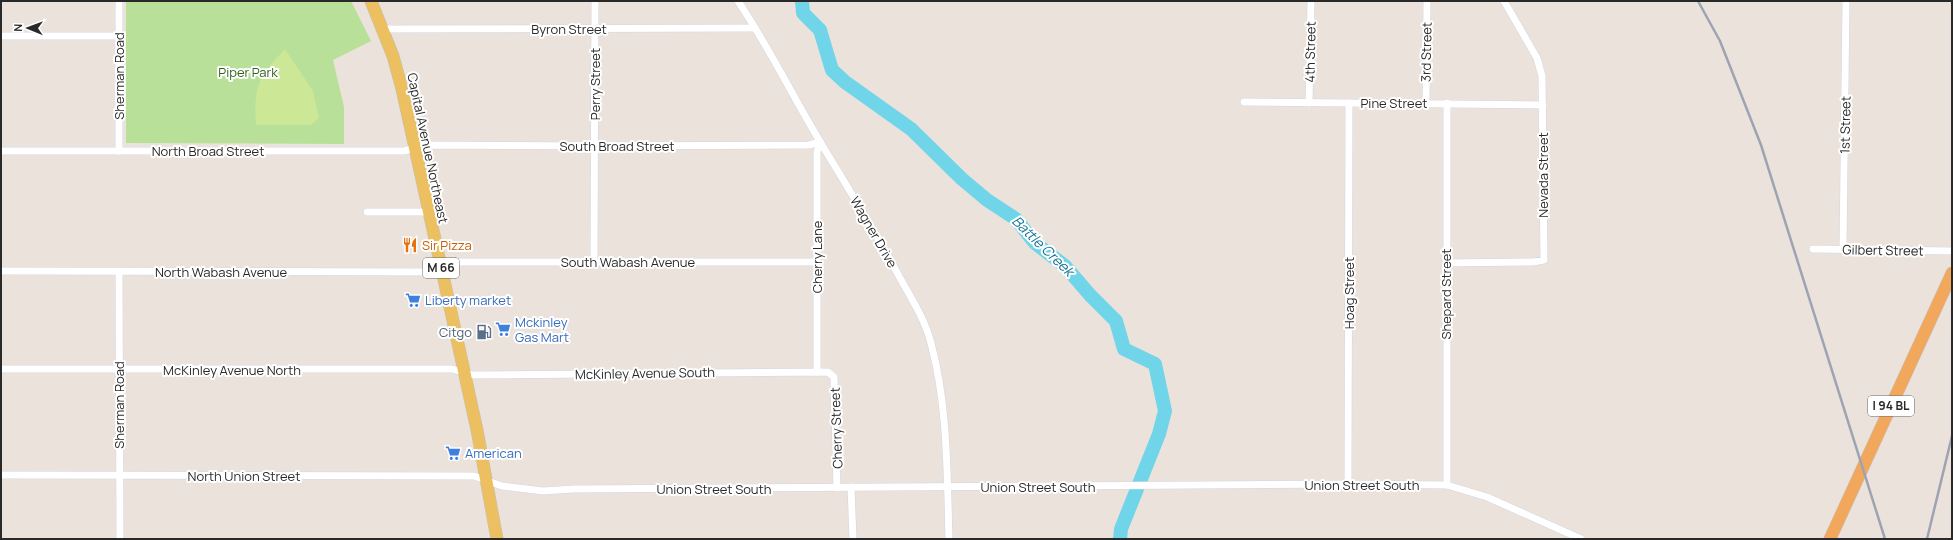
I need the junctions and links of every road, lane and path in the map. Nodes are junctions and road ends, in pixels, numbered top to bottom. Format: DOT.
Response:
graph roads {
  1 [pos="119,1"];
  2 [pos="371,1"];
  3 [pos="595,1"];
  4 [pos="738,1"];
  5 [pos="1311,1"];
  6 [pos="1427,1"];
  7 [pos="1504,1"];
  8 [pos="1846,1"];
  9 [pos="756,28"];
  10 [pos="383,29"];
  11 [pos="594,29"];
  12 [pos="1,36"];
  13 [pos="119,36"];
  14 [pos="1244,102"];
  15 [pos="1309,103"];
  16 [pos="1349,103"];
  17 [pos="1426,103"];
  18 [pos="1447,103"];
  19 [pos="1543,105"];
  20 [pos="820,142"];
  21 [pos="595,146"];
  22 [pos="414,148"];
  23 [pos="1,151"];
  24 [pos="119,151"];
  25 [pos="367,212"];
  26 [pos="428,212"];
  27 [pos="1813,249"];
  28 [pos="1843,250"];
  29 [pos="1952,251"];
  30 [pos="594,262"];
  31 [pos="816,262"];
  32 [pos="1446,263"];
  33 [pos="440,267"];
  34 [pos="1,271"];
  35 [pos="119,272"];
  36 [pos="1952,273"];
  37 [pos="1,369"];
  38 [pos="120,370"];
  39 [pos="463,371"];
  40 [pos="817,372"];
  41 [pos="828,372"];
  42 [pos="1,475"];
  43 [pos="120,475"];
  44 [pos="487,480"];
  45 [pos="1348,484"];
  46 [pos="1447,485"];
  47 [pos="947,486"];
  48 [pos="851,487"];
  49 [pos="837,488"];
  50 [pos="120,539"];
  51 [pos="497,539"];
  52 [pos="853,539"];
  53 [pos="949,539"];
  54 [pos="1581,539"];
  55 [pos="1830,539"];
  1 -- 13 [label="street, Sherman Road"];
  2 -- 10 [label="main road, Capital Avenue Northeast / M 66"];
  3 -- 11 [label="street, Perry Street"];
  4 -- 9 [label="street, Wagner Drive"];
  5 -- 15 [label="street, 4th Street"];
  6 -- 17 [label="street, 3rd Street"];
  7 -- 19 [label="street, Nevada Street"];
  8 -- 28 [label="street, 1st Street"];
  9 -- 11 [label="street, Byron Street"];
  9 -- 20 [label="street, Wagner Drive"];
  10 -- 11 [label="street, Byron Street"];
  10 -- 22 [label="main road, Capital Avenue Northeast / M 66"];
  11 -- 21 [label="street, Perry Street"];
  12 -- 13 [label="street"];
  13 -- 24 [label="street, Sherman Road"];
  14 -- 15 [label="street, Pine Street"];
  15 -- 16 [label="street, Pine Street"];
  16 -- 17 [label="street, Pine Street"];
  16 -- 45 [label="street, Hoag Street"];
  17 -- 18 [label="street, Pine Street"];
  18 -- 19 [label="street, Pine Street"];
  18 -- 32 [label="street, Shepard Street"];
  19 -- 32 [label="street, Nevada Street"];
  20 -- 21 [label="street, South Broad Street"];
  20 -- 31 [label="street, Cherry Lane"];
  20 -- 47 [label="street, Wagner Drive"];
  21 -- 22 [label="street, South Broad Street"];
  21 -- 30 [label="street, Perry Street"];
  22 -- 24 [label="street, North Broad Street"];
  22 -- 26 [label="main road, Capital Avenue Northeast / M 66"];
  23 -- 24 [label="street, North Broad Street"];
  25 -- 26 [label="street"];
  26 -- 33 [label="main road, Capital Avenue Northeast / M 66"];
  27 -- 28 [label="street, Gilbert Street"];
  28 -- 29 [label="street, Gilbert Street"];
  30 -- 31 [label="street, South Wabash Avenue"];
  30 -- 33 [label="street, South Wabash Avenue"];
  31 -- 40 [label="street, Cherry Lane"];
  32 -- 46 [label="street, Shepard Street"];
  33 -- 35 [label="street, North Wabash Avenue"];
  33 -- 39 [label="main road, Capital Avenue Northeast / M 66"];
  34 -- 35 [label="street, North Wabash Avenue"];
  35 -- 38 [label="street, Sherman Road"];
  36 -- 55 [label="highway, I 94 BL"];
  37 -- 38 [label="street, McKinley Avenue North"];
  38 -- 39 [label="street, McKinley Avenue North"];
  38 -- 43 [label="street, Sherman Road"];
  39 -- 40 [label="street, McKinley Avenue South"];
  39 -- 44 [label="main road, Capital Avenue Northeast / M 66"];
  40 -- 41 [label="street, McKinley Avenue South"];
  41 -- 49 [label="street, Cherry Street"];
  42 -- 43 [label="street, North Union Street"];
  43 -- 44 [label="street, North Union Street"];
  43 -- 50 [label="street, Sherman Road"];
  44 -- 49 [label="street, Union Street South"];
  44 -- 51 [label="main road, Capital Avenue Northeast / M 66"];
  45 -- 46 [label="street, Union Street South"];
  45 -- 47 [label="street, Union Street South"];
  46 -- 54 [label="street, Union Street South"];
  47 -- 48 [label="street, Union Street South"];
  47 -- 53 [label="street, Wagner Drive"];
  48 -- 49 [label="street, Union Street South"];
  48 -- 52 [label="street"];
}
